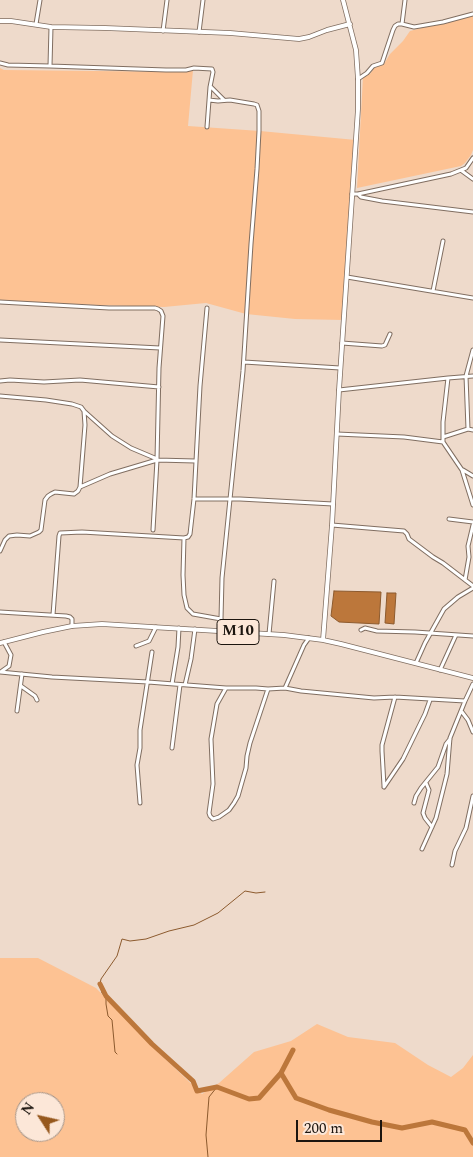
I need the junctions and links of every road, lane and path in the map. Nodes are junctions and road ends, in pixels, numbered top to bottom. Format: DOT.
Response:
graph roads {
  1 [pos="40,0"];
  2 [pos="166,0"];
  3 [pos="203,0"];
  4 [pos="343,0"];
  5 [pos="405,0"];
  6 [pos="473,14"];
  7 [pos="0,21"];
  8 [pos="36,24"];
  9 [pos="350,24"];
  10 [pos="402,24"];
  11 [pos="51,27"];
  12 [pos="163,31"];
  13 [pos="199,33"];
  14 [pos="0,63"];
  15 [pos="50,66"];
  16 [pos="358,79"];
  17 [pos="210,86"];
  18 [pos="209,100"];
  19 [pos="224,100"];
  20 [pos="208,127"];
  21 [pos="473,158"];
  22 [pos="461,171"];
  23 [pos="473,179"];
  24 [pos="352,194"];
  25 [pos="358,194"];
  26 [pos="473,212"];
  27 [pos="443,241"];
  28 [pos="347,277"];
  29 [pos="433,291"];
  30 [pos="473,298"];
  31 [pos="0,302"];
  32 [pos="207,308"];
  33 [pos="390,334"];
  34 [pos="0,340"];
  35 [pos="342,343"];
  36 [pos="160,348"];
  37 [pos="473,350"];
  38 [pos="244,362"];
  39 [pos="340,368"];
  40 [pos="466,376"];
  41 [pos="473,376"];
  42 [pos="448,378"];
  43 [pos="0,380"];
  44 [pos="159,387"];
  45 [pos="339,390"];
  46 [pos="0,396"];
  47 [pos="84,410"];
  48 [pos="468,429"];
  49 [pos="473,430"];
  50 [pos="337,434"];
  51 [pos="443,437"];
  52 [pos="443,442"];
  53 [pos="157,460"];
  54 [pos="195,461"];
  55 [pos="462,470"];
  56 [pos="473,475"];
  57 [pos="467,484"];
  58 [pos="80,487"];
  59 [pos="194,499"];
  60 [pos="231,499"];
  61 [pos="333,504"];
  62 [pos="473,504"];
  63 [pos="449,519"];
  64 [pos="473,524"];
  65 [pos="332,525"];
  66 [pos="153,530"];
  67 [pos="184,538"];
  68 [pos="0,551"];
  69 [pos="465,580"];
  70 [pos="274,581"];
  71 [pos="473,587"];
  72 [pos="0,612"];
  73 [pos="53,615"];
  74 [pos="221,619"];
  75 [pos="72,626"];
  76 [pos="156,627"];
  77 [pos="179,628"];
  78 [pos="196,629"];
  79 [pos="361,630"];
  80 [pos="229,632"];
  81 [pos="431,633"];
  82 [pos="269,634"];
  83 [pos="456,635"];
  84 [pos="473,636"];
  85 [pos="309,638"];
  86 [pos="323,640"];
  87 [pos="2,643"];
  88 [pos="136,646"];
  89 [pos="152,652"];
  90 [pos="416,663"];
  91 [pos="440,670"];
  92 [pos="0,672"];
  93 [pos="22,674"];
  94 [pos="473,678"];
  95 [pos="148,682"];
  96 [pos="172,684"];
  97 [pos="473,684"];
  98 [pos="180,685"];
  99 [pos="184,685"];
  100 [pos="21,686"];
  101 [pos="226,688"];
  102 [pos="285,688"];
  103 [pos="268,689"];
  104 [pos="394,697"];
  105 [pos="36,700"];
  106 [pos="430,700"];
  107 [pos="465,701"];
  108 [pos="18,711"];
  109 [pos="462,711"];
  110 [pos="473,732"];
  111 [pos="450,738"];
  112 [pos="172,748"];
  113 [pos="426,783"];
  114 [pos="473,796"];
  115 [pos="140,803"];
  116 [pos="414,803"];
  117 [pos="432,827"];
  118 [pos="422,848"];
  119 [pos="452,865"];
  1 -- 8 [label="street"];
  2 -- 12 [label="street"];
  3 -- 13 [label="street"];
  4 -- 9 [label="main road"];
  5 -- 10 [label="street"];
  6 -- 10 [label="street"];
  7 -- 8 [label="main road"];
  8 -- 11 [label="main road"];
  9 -- 13 [label="main road"];
  9 -- 16 [label="main road"];
  10 -- 16 [label="street"];
  11 -- 12 [label="main road"];
  11 -- 15 [label="street"];
  12 -- 13 [label="main road"];
  14 -- 15 [label="street"];
  15 -- 17 [label="street"];
  16 -- 24 [label="main road"];
  17 -- 18 [label="street"];
  17 -- 19 [label="street"];
  18 -- 19 [label="street"];
  18 -- 20 [label="street"];
  19 -- 38 [label="street"];
  21 -- 22 [label="street"];
  22 -- 23 [label="street"];
  22 -- 25 [label="street"];
  24 -- 25 [label="street"];
  24 -- 28 [label="main road"];
  25 -- 26 [label="street"];
  27 -- 29 [label="street"];
  28 -- 29 [label="street"];
  28 -- 35 [label="main road"];
  29 -- 30 [label="street"];
  31 -- 36 [label="street"];
  32 -- 54 [label="street"];
  33 -- 35 [label="street"];
  34 -- 36 [label="street"];
  35 -- 39 [label="main road"];
  36 -- 44 [label="street"];
  37 -- 40 [label="street"];
  38 -- 39 [label="street"];
  38 -- 60 [label="street"];
  39 -- 45 [label="main road"];
  40 -- 41 [label="street"];
  40 -- 42 [label="street"];
  40 -- 48 [label="street"];
  42 -- 45 [label="street"];
  42 -- 51 [label="street"];
  43 -- 44 [label="street"];
  44 -- 53 [label="street"];
  45 -- 50 [label="main road"];
  46 -- 47 [label="street"];
  47 -- 53 [label="street"];
  47 -- 58 [label="street"];
  48 -- 49 [label="street"];
  48 -- 51 [label="street"];
  50 -- 52 [label="street"];
  50 -- 61 [label="main road"];
  51 -- 52 [label="street"];
  52 -- 55 [label="street"];
  53 -- 54 [label="street"];
  53 -- 58 [label="street"];
  53 -- 66 [label="street"];
  54 -- 59 [label="street"];
  55 -- 56 [label="street"];
  55 -- 57 [label="street"];
  56 -- 57 [label="street"];
  57 -- 62 [label="street"];
  58 -- 68 [label="street"];
  59 -- 60 [label="street"];
  59 -- 67 [label="street"];
  60 -- 61 [label="street"];
  60 -- 74 [label="street"];
  61 -- 65 [label="main road"];
  63 -- 64 [label="street"];
  64 -- 69 [label="street"];
  65 -- 69 [label="street"];
  65 -- 86 [label="main road"];
  67 -- 73 [label="street"];
  67 -- 74 [label="street"];
  69 -- 71 [label="street"];
  70 -- 82 [label="street"];
  71 -- 81 [label="street"];
  72 -- 73 [label="street"];
  73 -- 75 [label="street"];
  74 -- 80 [label="street"];
  75 -- 76 [label="main road, M10"];
  75 -- 87 [label="main road, M10"];
  76 -- 77 [label="main road, M10"];
  76 -- 88 [label="street"];
  77 -- 78 [label="main road, M10"];
  77 -- 96 [label="street"];
  78 -- 80 [label="main road, M10"];
  78 -- 99 [label="street"];
  79 -- 81 [label="street"];
  80 -- 82 [label="main road, M10"];
  81 -- 83 [label="street"];
  81 -- 90 [label="street"];
  82 -- 85 [label="main road, M10"];
  83 -- 84 [label="street"];
  83 -- 91 [label="street"];
  85 -- 86 [label="main road, M10"];
  85 -- 102 [label="street"];
  86 -- 90 [label="main road, M10"];
  87 -- 92 [label="street"];
  89 -- 95 [label="street"];
  90 -- 91 [label="main road, M10"];
  91 -- 94 [label="main road, M10"];
  92 -- 93 [label="street"];
  93 -- 95 [label="street"];
  93 -- 100 [label="street"];
  95 -- 96 [label="street"];
  95 -- 115 [label="street"];
  96 -- 98 [label="street"];
  97 -- 107 [label="street"];
  98 -- 99 [label="street"];
  98 -- 112 [label="street"];
  99 -- 101 [label="street"];
  100 -- 105 [label="street"];
  100 -- 108 [label="street"];
  101 -- 103 [label="street"];
  101 -- 103 [label="street"];
  102 -- 103 [label="street"];
  102 -- 104 [label="street"];
  104 -- 106 [label="street"];
  104 -- 106 [label="street"];
  106 -- 107 [label="street"];
  107 -- 109 [label="street"];
  109 -- 110 [label="street"];
  109 -- 111 [label="street"];
  111 -- 113 [label="street"];
  111 -- 117 [label="street"];
  113 -- 116 [label="street"];
  113 -- 117 [label="street"];
  114 -- 119 [label="street"];
  117 -- 118 [label="street"];
}
